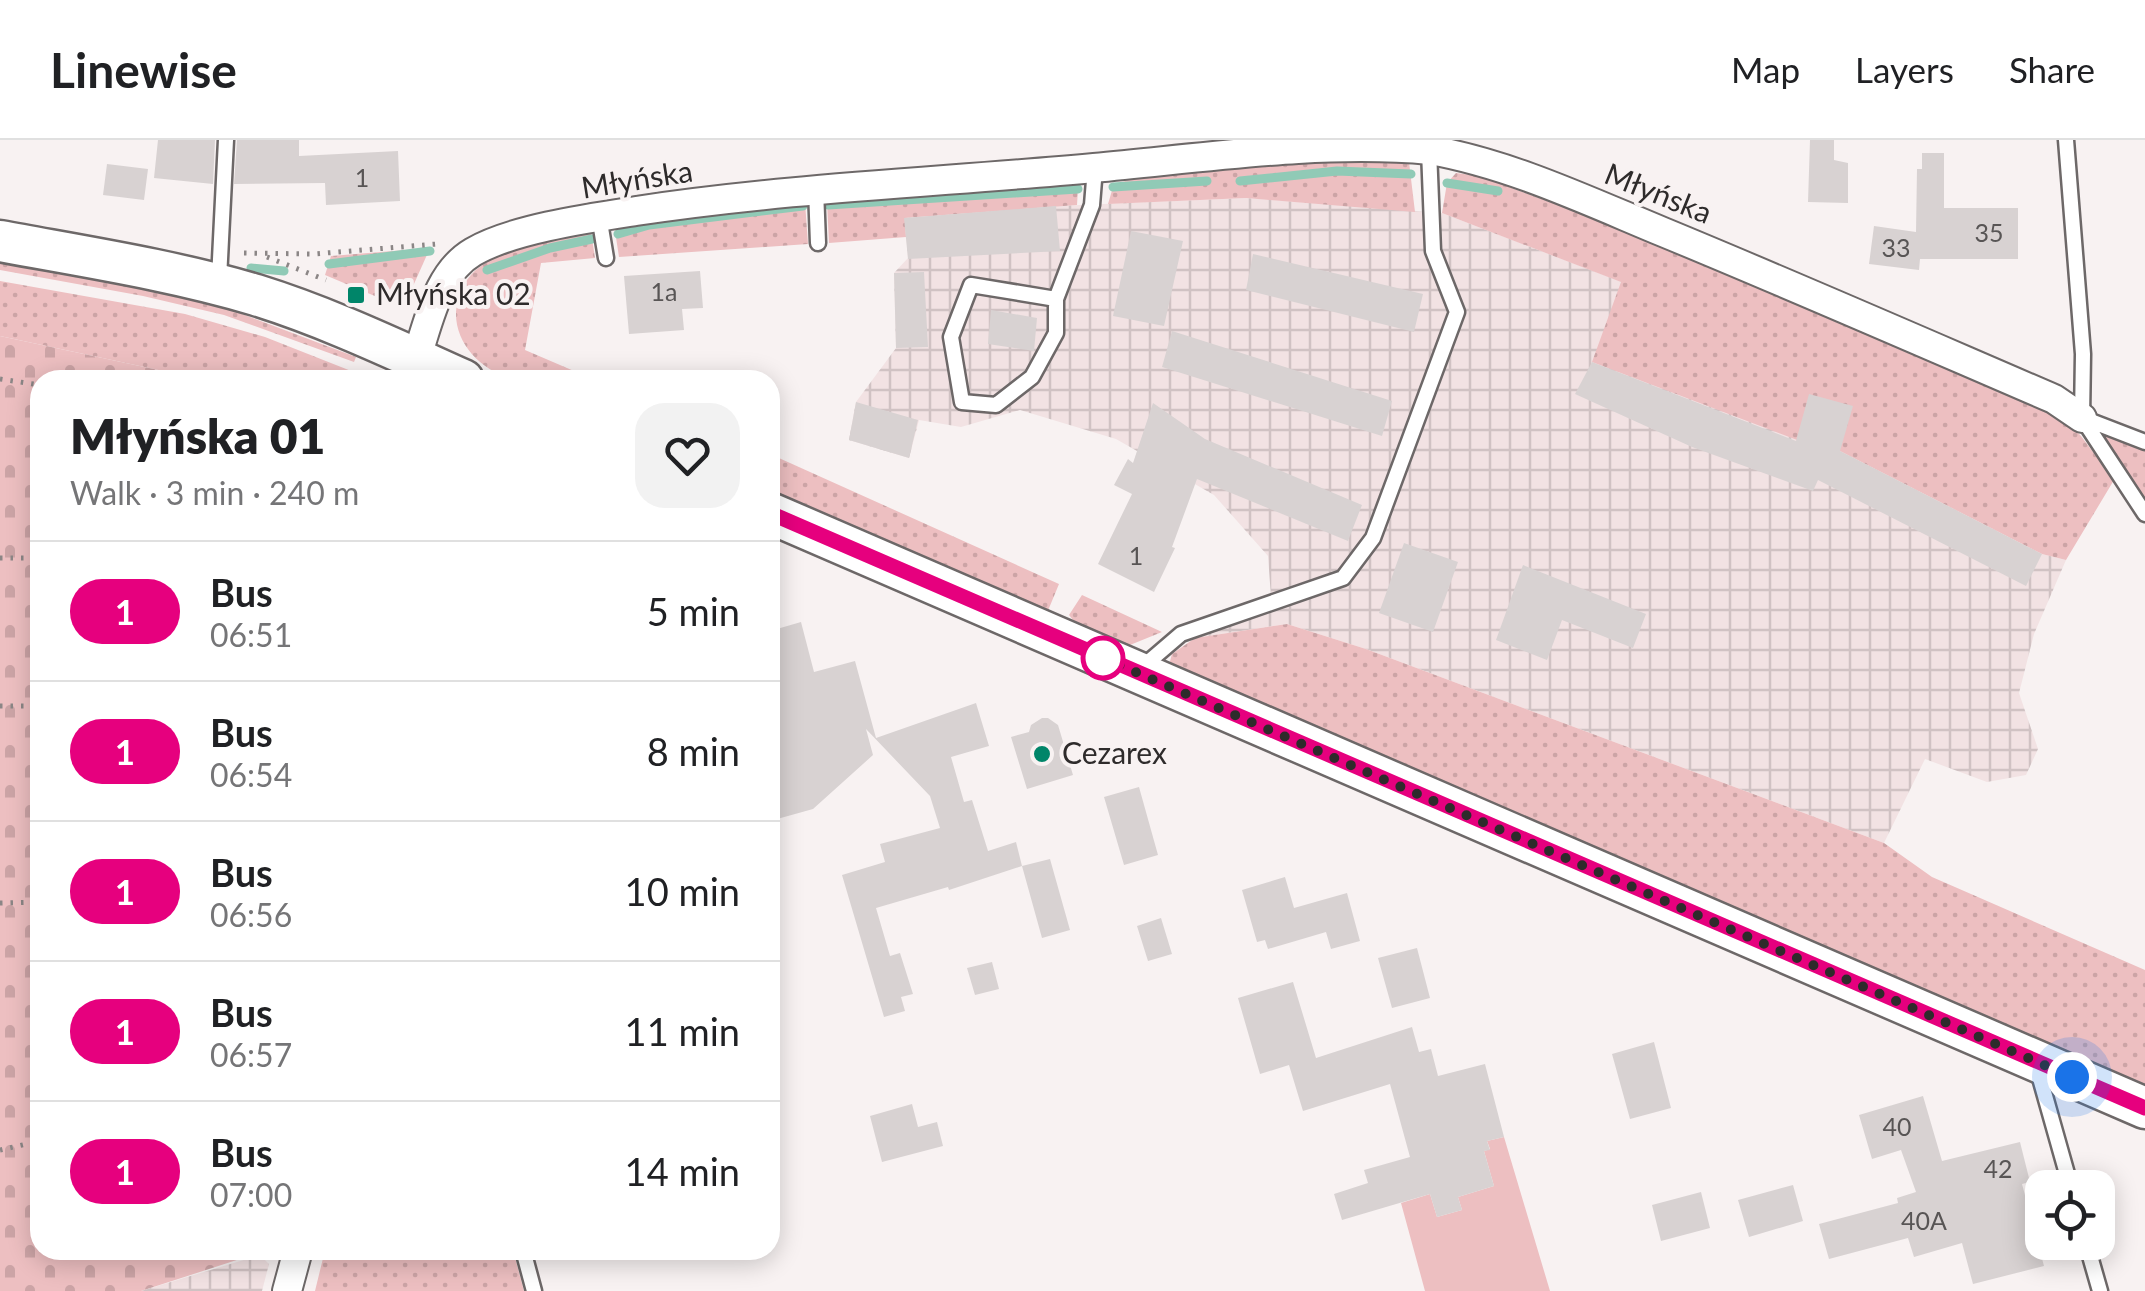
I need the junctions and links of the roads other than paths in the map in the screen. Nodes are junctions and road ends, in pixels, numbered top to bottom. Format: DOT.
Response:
graph roads {
  1 [pos="226,140"];
  2 [pos="2066,140"];
  3 [pos="1429,150"];
  4 [pos="1095,168"];
  5 [pos="816,188"];
  6 [pos="599,216"];
  7 [pos="0,241"];
  8 [pos="818,243"];
  9 [pos="606,258"];
  10 [pos="219,285"];
  11 [pos="1056,299"];
  12 [pos="416,359"];
  13 [pos="441,370"];
  14 [pos="2082,418"];
  15 [pos="2145,442"];
  16 [pos="2145,514"];
  17 [pos="780,517"];
  18 [pos="1137,673"];
  19 [pos="2035,1061"];
  20 [pos="2145,1108"];
  21 [pos="2066,1170"];
  22 [pos="295,1260"];
  23 [pos="526,1260"];
  24 [pos="2091,1260"];
  25 [pos="287,1291"];
  26 [pos="534,1291"];
  27 [pos="2100,1291"];
  1 -- 10 [label="lane"];
  2 -- 14 [label="lane"];
  3 -- 4 [label="street, Młyńska"];
  3 -- 14 [label="street, Młyńska"];
  3 -- 18 [label="lane"];
  4 -- 5 [label="street, Młyńska"];
  4 -- 11 [label="lane"];
  5 -- 6 [label="street, Młyńska"];
  5 -- 8 [label="lane"];
  6 -- 9 [label="lane"];
  6 -- 12 [label="street, Młyńska"];
  7 -- 10 [label="street"];
  10 -- 12 [label="street"];
  11 -- 11 [label="lane"];
  12 -- 13 [label="street"];
  14 -- 15 [label="lane, Młyńska"];
  14 -- 16 [label="lane, Młyńska"];
  17 -- 18 [label="street"];
  18 -- 19 [label="street"];
  19 -- 20 [label="street"];
  19 -- 21 [label="lane"];
  22 -- 25 [label="street"];
  23 -- 26 [label="lane"];
  24 -- 27 [label="lane"];
}
